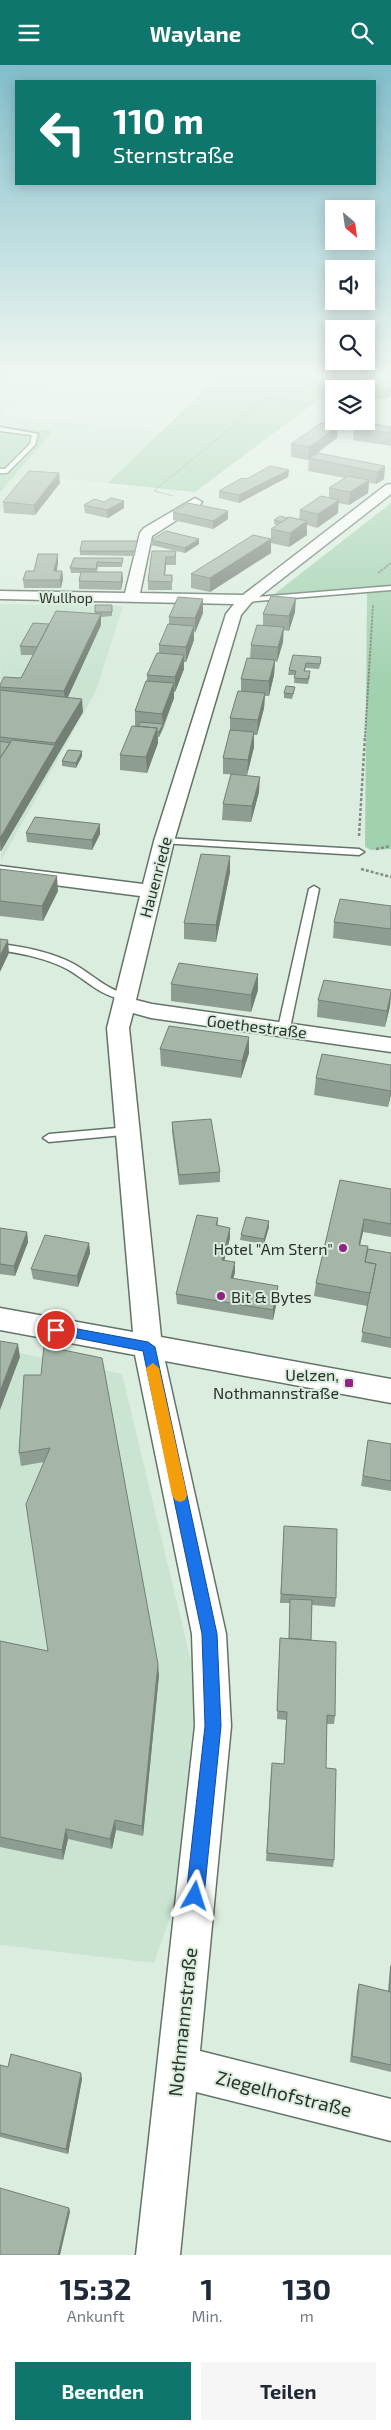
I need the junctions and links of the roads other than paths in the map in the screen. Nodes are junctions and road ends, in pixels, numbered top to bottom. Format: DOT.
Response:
graph roads {
  1 [pos="391,489"];
  2 [pos="195,502"];
  3 [pos="391,588"];
  4 [pos="0,595"];
  5 [pos="132,597"];
  6 [pos="246,600"];
  7 [pos="164,841"];
  8 [pos="358,852"];
  9 [pos="0,872"];
  10 [pos="314,889"];
  11 [pos="150,891"];
  12 [pos="0,947"];
  13 [pos="124,1000"];
  14 [pos="284,1029"];
  15 [pos="391,1045"];
  16 [pos="129,1131"];
  17 [pos="49,1138"];
  18 [pos="0,1319"];
  19 [pos="148,1347"];
  20 [pos="391,1391"];
  21 [pos="177,2066"];
  22 [pos="391,2120"];
  23 [pos="158,2255"];
  1 -- 6 [label="street, Hauenriede"];
  2 -- 5 [label="street"];
  3 -- 6 [label="lane"];
  4 -- 5 [label="street, Wullhop"];
  5 -- 6 [label="street, Wullhop"];
  6 -- 7 [label="street, Hauenriede"];
  7 -- 8 [label="lane"];
  7 -- 11 [label="street, Hauenriede"];
  9 -- 11 [label="street"];
  10 -- 14 [label="lane"];
  11 -- 13 [label="street, Hauenriede"];
  12 -- 13 [label="lane"];
  13 -- 14 [label="street, Goethestraße"];
  13 -- 16 [label="street, Hauenriede"];
  14 -- 15 [label="street, Goethestraße"];
  16 -- 17 [label="lane"];
  16 -- 19 [label="street, Hauenriede"];
  18 -- 19 [label="street"];
  19 -- 20 [label="street"];
  19 -- 21 [label="street, Nothmannstraße"];
  21 -- 22 [label="street, Ziegelhofstraße"];
  21 -- 23 [label="street, Nothmannstraße"];
}
